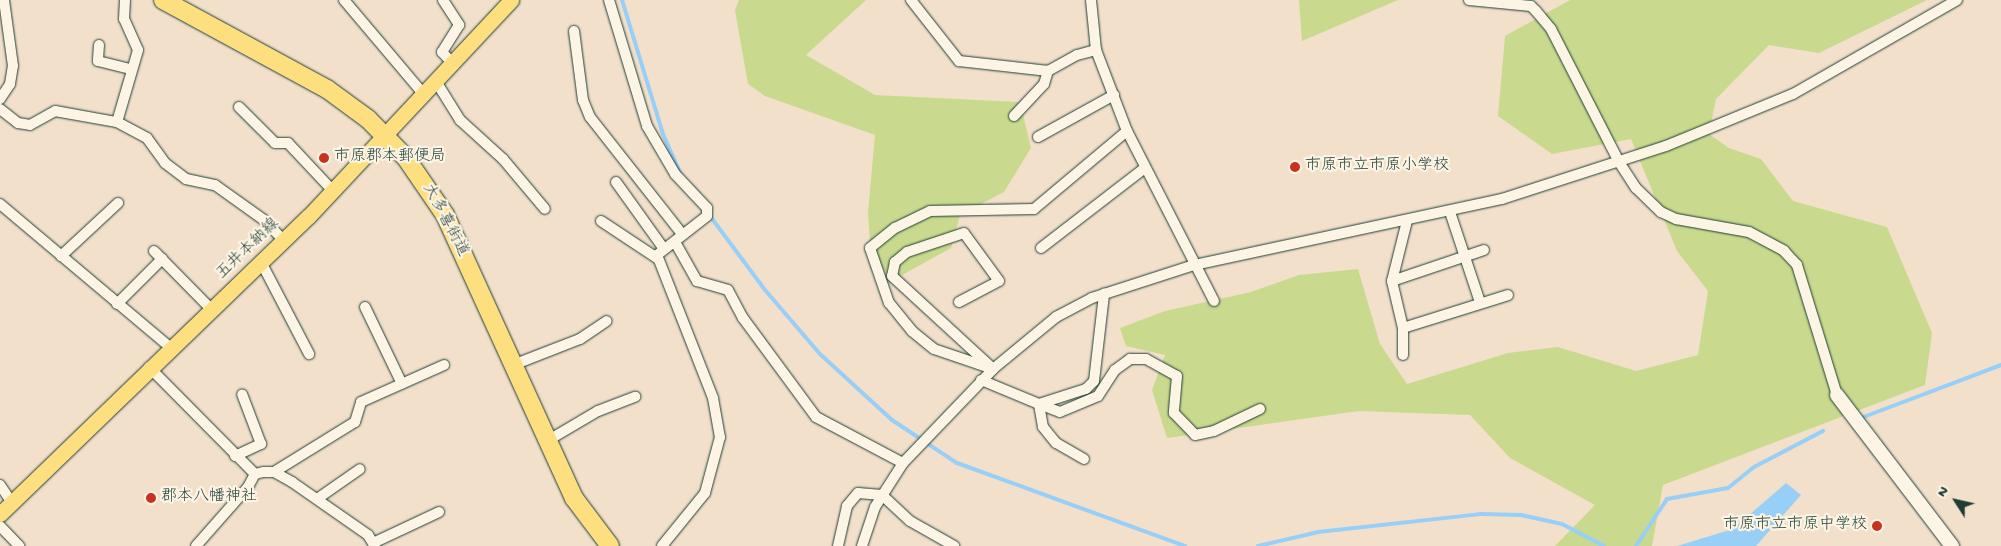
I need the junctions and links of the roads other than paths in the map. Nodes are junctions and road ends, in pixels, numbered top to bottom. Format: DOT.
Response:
graph roads {
  1 [pos="4,0"];
  2 [pos="125,0"];
  3 [pos="163,0"];
  4 [pos="344,0"];
  5 [pos="443,0"];
  6 [pos="511,0"];
  7 [pos="609,0"];
  8 [pos="911,0"];
  9 [pos="1091,0"];
  10 [pos="1469,0"];
  11 [pos="1958,0"];
  12 [pos="1531,3"];
  13 [pos="574,31"];
  14 [pos="99,45"];
  15 [pos="1096,50"];
  16 [pos="454,65"];
  17 [pos="130,69"];
  18 [pos="1048,71"];
  19 [pos="437,83"];
  20 [pos="1114,95"];
  21 [pos="425,96"];
  22 [pos="0,99"];
  23 [pos="239,107"];
  24 [pos="0,109"];
  25 [pos="1014,116"];
  26 [pos="117,122"];
  27 [pos="1127,131"];
  28 [pos="386,136"];
  29 [pos="1038,137"];
  30 [pos="1619,162"];
  31 [pos="1146,168"];
  32 [pos="616,182"];
  33 [pos="333,191"];
  34 [pos="118,203"];
  35 [pos="0,204"];
  36 [pos="545,209"];
  37 [pos="1450,212"];
  38 [pos="1406,220"];
  39 [pos="601,221"];
  40 [pos="679,238"];
  41 [pos="284,241"];
  42 [pos="1041,248"];
  43 [pos="664,249"];
  44 [pos="154,250"];
  45 [pos="1484,250"];
  46 [pos="61,256"];
  47 [pos="1464,257"];
  48 [pos="657,258"];
  49 [pos="162,259"];
  50 [pos="261,262"];
  51 [pos="1194,265"];
  52 [pos="1392,281"];
  53 [pos="1104,294"];
  54 [pos="1508,295"];
  55 [pos="1214,301"];
  56 [pos="959,302"];
  57 [pos="1480,302"];
  58 [pos="117,304"];
  59 [pos="364,307"];
  60 [pos="211,309"];
  61 [pos="607,321"];
  62 [pos="1403,328"];
  63 [pos="170,347"];
  64 [pos="309,354"];
  65 [pos="1403,355"];
  66 [pos="444,364"];
  67 [pos="513,366"];
  68 [pos="149,367"];
  69 [pos="993,369"];
  70 [pos="981,380"];
  71 [pos="402,384"];
  72 [pos="242,394"];
  73 [pos="1836,396"];
  74 [pos="635,397"];
  75 [pos="1039,404"];
  76 [pos="1260,409"];
  77 [pos="548,441"];
  78 [pos="235,456"];
  79 [pos="1084,459"];
  80 [pos="903,463"];
  81 [pos="360,469"];
  82 [pos="274,472"];
  83 [pos="255,474"];
  84 [pos="0,486"];
  85 [pos="882,496"];
  86 [pos="317,499"];
  87 [pos="13,504"];
  88 [pos="439,512"];
  89 [pos="0,514"];
  90 [pos="0,526"];
  91 [pos="374,544"];
  92 [pos="18,546"];
  93 [pos="196,546"];
  94 [pos="610,546"];
  95 [pos="662,546"];
  96 [pos="838,546"];
  97 [pos="862,546"];
  98 [pos="954,546"];
  99 [pos="1952,546"];
  1 -- 22 [label="street"];
  2 -- 17 [label="street"];
  3 -- 28 [label="highway, 大多喜街道"];
  4 -- 21 [label="street"];
  5 -- 16 [label="street"];
  6 -- 16 [label="main road, 五井本納線"];
  7 -- 40 [label="street"];
  8 -- 18 [label="street"];
  9 -- 15 [label="street"];
  10 -- 12 [label="street"];
  11 -- 30 [label="street"];
  12 -- 30 [label="street"];
  13 -- 40 [label="street"];
  14 -- 17 [label="street"];
  15 -- 18 [label="street"];
  15 -- 20 [label="street"];
  16 -- 19 [label="main road, 五井本納線"];
  17 -- 26 [label="street"];
  18 -- 25 [label="street"];
  19 -- 21 [label="main road, 五井本納線"];
  19 -- 36 [label="street"];
  20 -- 27 [label="street"];
  20 -- 29 [label="street"];
  21 -- 28 [label="main road, 五井本納線"];
  23 -- 33 [label="street"];
  24 -- 26 [label="street"];
  26 -- 41 [label="street"];
  27 -- 31 [label="street"];
  27 -- 69 [label="street"];
  28 -- 33 [label="main road, 五井本納線"];
  28 -- 67 [label="highway, 大多喜街道"];
  30 -- 37 [label="street"];
  30 -- 73 [label="street"];
  31 -- 42 [label="street"];
  31 -- 51 [label="street"];
  32 -- 43 [label="street"];
  33 -- 41 [label="main road, 五井本納線"];
  34 -- 46 [label="street"];
  35 -- 46 [label="street"];
  37 -- 38 [label="street"];
  37 -- 47 [label="street"];
  38 -- 51 [label="street"];
  38 -- 52 [label="street"];
  39 -- 48 [label="street"];
  40 -- 43 [label="street"];
  40 -- 80 [label="street"];
  41 -- 50 [label="main road, 五井本納線"];
  43 -- 48 [label="street"];
  44 -- 49 [label="street"];
  45 -- 47 [label="street"];
  46 -- 58 [label="street"];
  47 -- 52 [label="street"];
  47 -- 57 [label="street"];
  48 -- 95 [label="street"];
  49 -- 58 [label="street"];
  49 -- 60 [label="street"];
  50 -- 60 [label="main road, 五井本納線"];
  50 -- 64 [label="street"];
  51 -- 53 [label="street"];
  51 -- 55 [label="street"];
  52 -- 62 [label="street"];
  53 -- 69 [label="street"];
  53 -- 75 [label="street"];
  54 -- 57 [label="street"];
  56 -- 69 [label="street"];
  57 -- 62 [label="street"];
  58 -- 63 [label="street"];
  59 -- 71 [label="street"];
  60 -- 63 [label="main road, 五井本納線"];
  61 -- 67 [label="street"];
  62 -- 65 [label="street"];
  63 -- 68 [label="main road, 五井本納線"];
  66 -- 71 [label="street"];
  67 -- 77 [label="highway, 大多喜街道"];
  68 -- 78 [label="street"];
  68 -- 87 [label="main road, 五井本納線"];
  69 -- 70 [label="street"];
  70 -- 75 [label="street"];
  70 -- 80 [label="street"];
  71 -- 82 [label="street"];
  72 -- 78 [label="street"];
  73 -- 99 [label="street"];
  74 -- 77 [label="street"];
  75 -- 76 [label="street"];
  75 -- 79 [label="street"];
  77 -- 94 [label="highway, 大多喜街道"];
  78 -- 83 [label="street"];
  80 -- 85 [label="street"];
  81 -- 86 [label="street"];
  82 -- 83 [label="street"];
  82 -- 86 [label="street"];
  83 -- 93 [label="street"];
  84 -- 87 [label="street"];
  85 -- 96 [label="street"];
  85 -- 97 [label="street"];
  85 -- 98 [label="street"];
  86 -- 91 [label="street"];
  87 -- 89 [label="main road, 五井本納線"];
  88 -- 91 [label="street"];
  90 -- 92 [label="street"];
}
